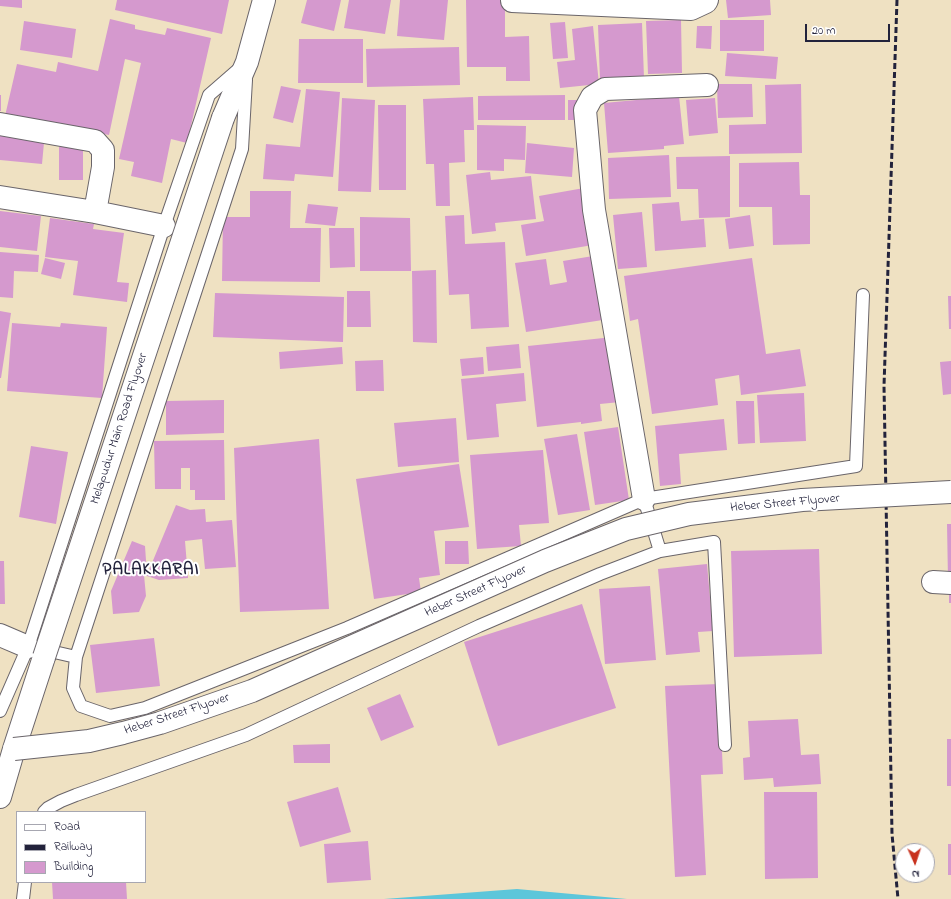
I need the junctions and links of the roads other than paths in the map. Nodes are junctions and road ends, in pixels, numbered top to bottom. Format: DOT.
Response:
graph roads {
  1 [pos="264,0"];
  2 [pos="512,0"];
  3 [pos="707,0"];
  4 [pos="247,62"];
  5 [pos="707,85"];
  6 [pos="0,124"];
  7 [pos="0,197"];
  8 [pos="95,212"];
  9 [pos="164,226"];
  10 [pos="863,295"];
  11 [pos="951,492"];
  12 [pos="644,499"];
  13 [pos="660,551"];
  14 [pos="0,635"];
  15 [pos="28,647"];
  16 [pos="76,657"];
  17 [pos="0,711"];
  18 [pos="726,745"];
  19 [pos="14,749"];
  20 [pos="0,797"];
  21 [pos="45,811"];
  22 [pos="25,883"];
  23 [pos="23,899"];
  1 -- 4 [label="street, Melapudur Main Road Flyover"];
  2 -- 3 [label="street"];
  4 -- 9 [label="lane"];
  4 -- 16 [label="lane"];
  4 -- 19 [label="street, Melapudur Main Road Flyover, bridge"];
  5 -- 12 [label="street"];
  6 -- 8 [label="street"];
  7 -- 8 [label="street"];
  8 -- 9 [label="street"];
  9 -- 15 [label="lane"];
  10 -- 12 [label="lane"];
  11 -- 19 [label="street, Heber Street Flyover, bridge"];
  12 -- 13 [label="lane"];
  12 -- 16 [label="lane"];
  13 -- 18 [label="lane"];
  13 -- 21 [label="lane"];
  14 -- 15 [label="street"];
  15 -- 16 [label="lane"];
  15 -- 17 [label="lane"];
  19 -- 20 [label="street, Melapudur Main Road Flyover"];
  22 -- 23 [label="lane"];
}
